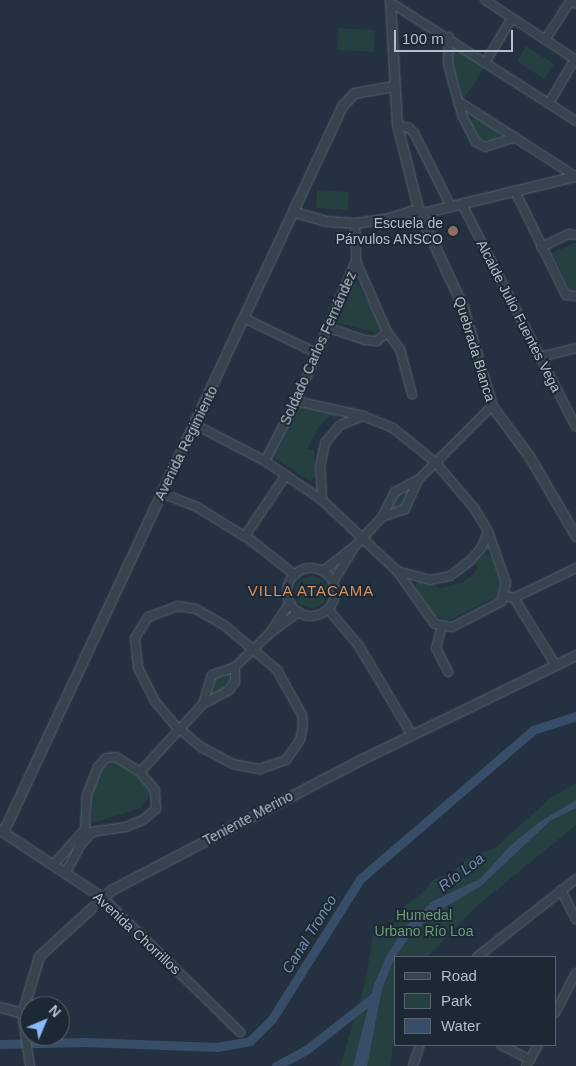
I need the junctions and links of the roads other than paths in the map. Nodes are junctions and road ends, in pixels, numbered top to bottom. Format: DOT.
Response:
graph roads {
  1 [pos="485,0"];
  2 [pos="572,0"];
  3 [pos="390,1"];
  4 [pos="576,3"];
  5 [pos="512,18"];
  6 [pos="449,37"];
  7 [pos="545,40"];
  8 [pos="575,60"];
  9 [pos="486,61"];
  10 [pos="393,86"];
  11 [pos="458,101"];
  12 [pos="549,103"];
  13 [pos="576,121"];
  14 [pos="397,125"];
  15 [pos="515,137"];
  16 [pos="576,176"];
  17 [pos="515,191"];
  18 [pos="462,204"];
  19 [pos="451,207"];
  20 [pos="295,212"];
  21 [pos="419,212"];
  22 [pos="355,223"];
  23 [pos="576,235"];
  24 [pos="541,247"];
  25 [pos="356,261"];
  26 [pos="576,296"];
  27 [pos="244,318"];
  28 [pos="326,327"];
  29 [pos="387,332"];
  30 [pos="576,348"];
  31 [pos="316,353"];
  32 [pos="540,357"];
  33 [pos="412,394"];
  34 [pos="296,401"];
  35 [pos="492,406"];
  36 [pos="364,416"];
  37 [pos="196,424"];
  38 [pos="576,427"];
  39 [pos="265,461"];
  40 [pos="435,462"];
  41 [pos="286,475"];
  42 [pos="418,480"];
  43 [pos="161,493"];
  44 [pos="322,500"];
  45 [pos="382,516"];
  46 [pos="572,522"];
  47 [pos="488,531"];
  48 [pos="245,536"];
  49 [pos="576,536"];
  50 [pos="362,537"];
  51 [pos="356,545"];
  52 [pos="576,568"];
  53 [pos="323,571"];
  54 [pos="397,571"];
  55 [pos="295,575"];
  56 [pos="333,582"];
  57 [pos="504,596"];
  58 [pos="514,598"];
  59 [pos="290,602"];
  60 [pos="328,609"];
  61 [pos="299,612"];
  62 [pos="442,626"];
  63 [pos="270,633"];
  64 [pos="254,649"];
  65 [pos="576,655"];
  66 [pos="555,664"];
  67 [pos="236,667"];
  68 [pos="448,672"];
  69 [pos="203,704"];
  70 [pos="179,729"];
  71 [pos="412,735"];
  72 [pos="140,772"];
  73 [pos="85,826"];
  74 [pos="2,831"];
  75 [pos="92,832"];
  76 [pos="54,864"];
  77 [pos="66,872"];
  78 [pos="576,878"];
  79 [pos="561,890"];
  80 [pos="102,898"];
  81 [pos="576,919"];
  82 [pos="480,956"];
  83 [pos="576,973"];
  84 [pos="27,996"];
  85 [pos="558,999"];
  86 [pos="0,1007"];
  87 [pos="20,1012"];
  88 [pos="240,1032"];
  89 [pos="27,1046"];
  90 [pos="420,1046"];
  91 [pos="502,1046"];
  92 [pos="537,1046"];
  93 [pos="528,1063"];
  94 [pos="30,1066"];
  95 [pos="413,1066"];
  1 -- 5 [label="street"];
  2 -- 4 [label="street"];
  2 -- 7 [label="street"];
  3 -- 6 [label="street"];
  3 -- 10 [label="street, Quebrada Blanca"];
  5 -- 7 [label="street"];
  5 -- 9 [label="street"];
  6 -- 9 [label="street"];
  6 -- 11 [label="street"];
  7 -- 8 [label="street"];
  8 -- 12 [label="street"];
  9 -- 12 [label="street"];
  10 -- 14 [label="street, Quebrada Blanca"];
  10 -- 20 [label="street, Avenida Regimiento"];
  11 -- 15 [label="street"];
  11 -- 15 [label="street"];
  12 -- 13 [label="street"];
  14 -- 19 [label="street"];
  14 -- 21 [label="street, Quebrada Blanca"];
  15 -- 16 [label="street"];
  16 -- 17 [label="street"];
  17 -- 18 [label="street"];
  17 -- 24 [label="street"];
  18 -- 19 [label="street"];
  18 -- 32 [label="street, Alcalde Julio Fuentes Vega"];
  19 -- 21 [label="street"];
  20 -- 22 [label="street"];
  20 -- 27 [label="street, Avenida Regimiento"];
  21 -- 22 [label="street"];
  21 -- 35 [label="street, Quebrada Blanca"];
  22 -- 25 [label="street"];
  23 -- 24 [label="street"];
  24 -- 26 [label="street"];
  25 -- 28 [label="street, Soldado Carlos Fernández"];
  25 -- 29 [label="street"];
  27 -- 31 [label="street"];
  27 -- 37 [label="street, Avenida Regimiento"];
  28 -- 29 [label="street"];
  28 -- 31 [label="street, Soldado Carlos Fernández"];
  29 -- 33 [label="street"];
  30 -- 32 [label="street"];
  31 -- 34 [label="street, Soldado Carlos Fernández"];
  32 -- 38 [label="street, Alcalde Julio Fuentes Vega"];
  34 -- 36 [label="street"];
  34 -- 39 [label="street, Soldado Carlos Fernández"];
  35 -- 40 [label="street"];
  35 -- 46 [label="street, Quebrada Blanca"];
  36 -- 40 [label="street"];
  36 -- 44 [label="street"];
  37 -- 39 [label="street"];
  37 -- 43 [label="street, Avenida Regimiento"];
  39 -- 41 [label="street"];
  40 -- 42 [label="street"];
  40 -- 47 [label="street"];
  41 -- 44 [label="street"];
  41 -- 48 [label="street"];
  42 -- 45 [label="street"];
  42 -- 45 [label="street"];
  43 -- 48 [label="street"];
  43 -- 74 [label="street, Avenida Regimiento"];
  44 -- 50 [label="street"];
  45 -- 50 [label="street"];
  46 -- 49 [label="street, Quebrada Blanca"];
  47 -- 54 [label="street"];
  47 -- 57 [label="street"];
  48 -- 55 [label="street"];
  50 -- 51 [label="street"];
  50 -- 54 [label="street"];
  51 -- 53 [label="street"];
  51 -- 56 [label="street"];
  52 -- 58 [label="street"];
  53 -- 55 [label="street"];
  53 -- 56 [label="street"];
  54 -- 62 [label="street"];
  55 -- 59 [label="street"];
  56 -- 60 [label="street"];
  57 -- 58 [label="street"];
  57 -- 62 [label="street"];
  58 -- 66 [label="street"];
  59 -- 61 [label="street"];
  59 -- 63 [label="street"];
  60 -- 61 [label="street"];
  60 -- 71 [label="street"];
  61 -- 63 [label="street"];
  62 -- 68 [label="street"];
  63 -- 64 [label="street"];
  64 -- 67 [label="street"];
  64 -- 70 [label="street"];
  64 -- 70 [label="street"];
  65 -- 66 [label="street, Teniente Merino"];
  66 -- 71 [label="street, Teniente Merino"];
  67 -- 69 [label="street"];
  67 -- 69 [label="street"];
  69 -- 70 [label="street"];
  70 -- 72 [label="street"];
  71 -- 80 [label="street, Teniente Merino"];
  72 -- 73 [label="street"];
  72 -- 75 [label="street"];
  73 -- 75 [label="street"];
  73 -- 76 [label="street"];
  74 -- 76 [label="street, Avenida Chorrillos"];
  75 -- 77 [label="street"];
  76 -- 77 [label="street, Avenida Chorrillos"];
  77 -- 80 [label="street, Avenida Chorrillos"];
  78 -- 79 [label="street"];
  79 -- 81 [label="street"];
  79 -- 82 [label="street"];
  80 -- 84 [label="street, Teniente Merino"];
  80 -- 88 [label="street, Avenida Chorrillos"];
  83 -- 85 [label="street"];
  86 -- 87 [label="street"];
  89 -- 94 [label="street, Teniente Merino"];
  90 -- 95 [label="street"];
  91 -- 93 [label="street"];
  92 -- 93 [label="street"];
}
